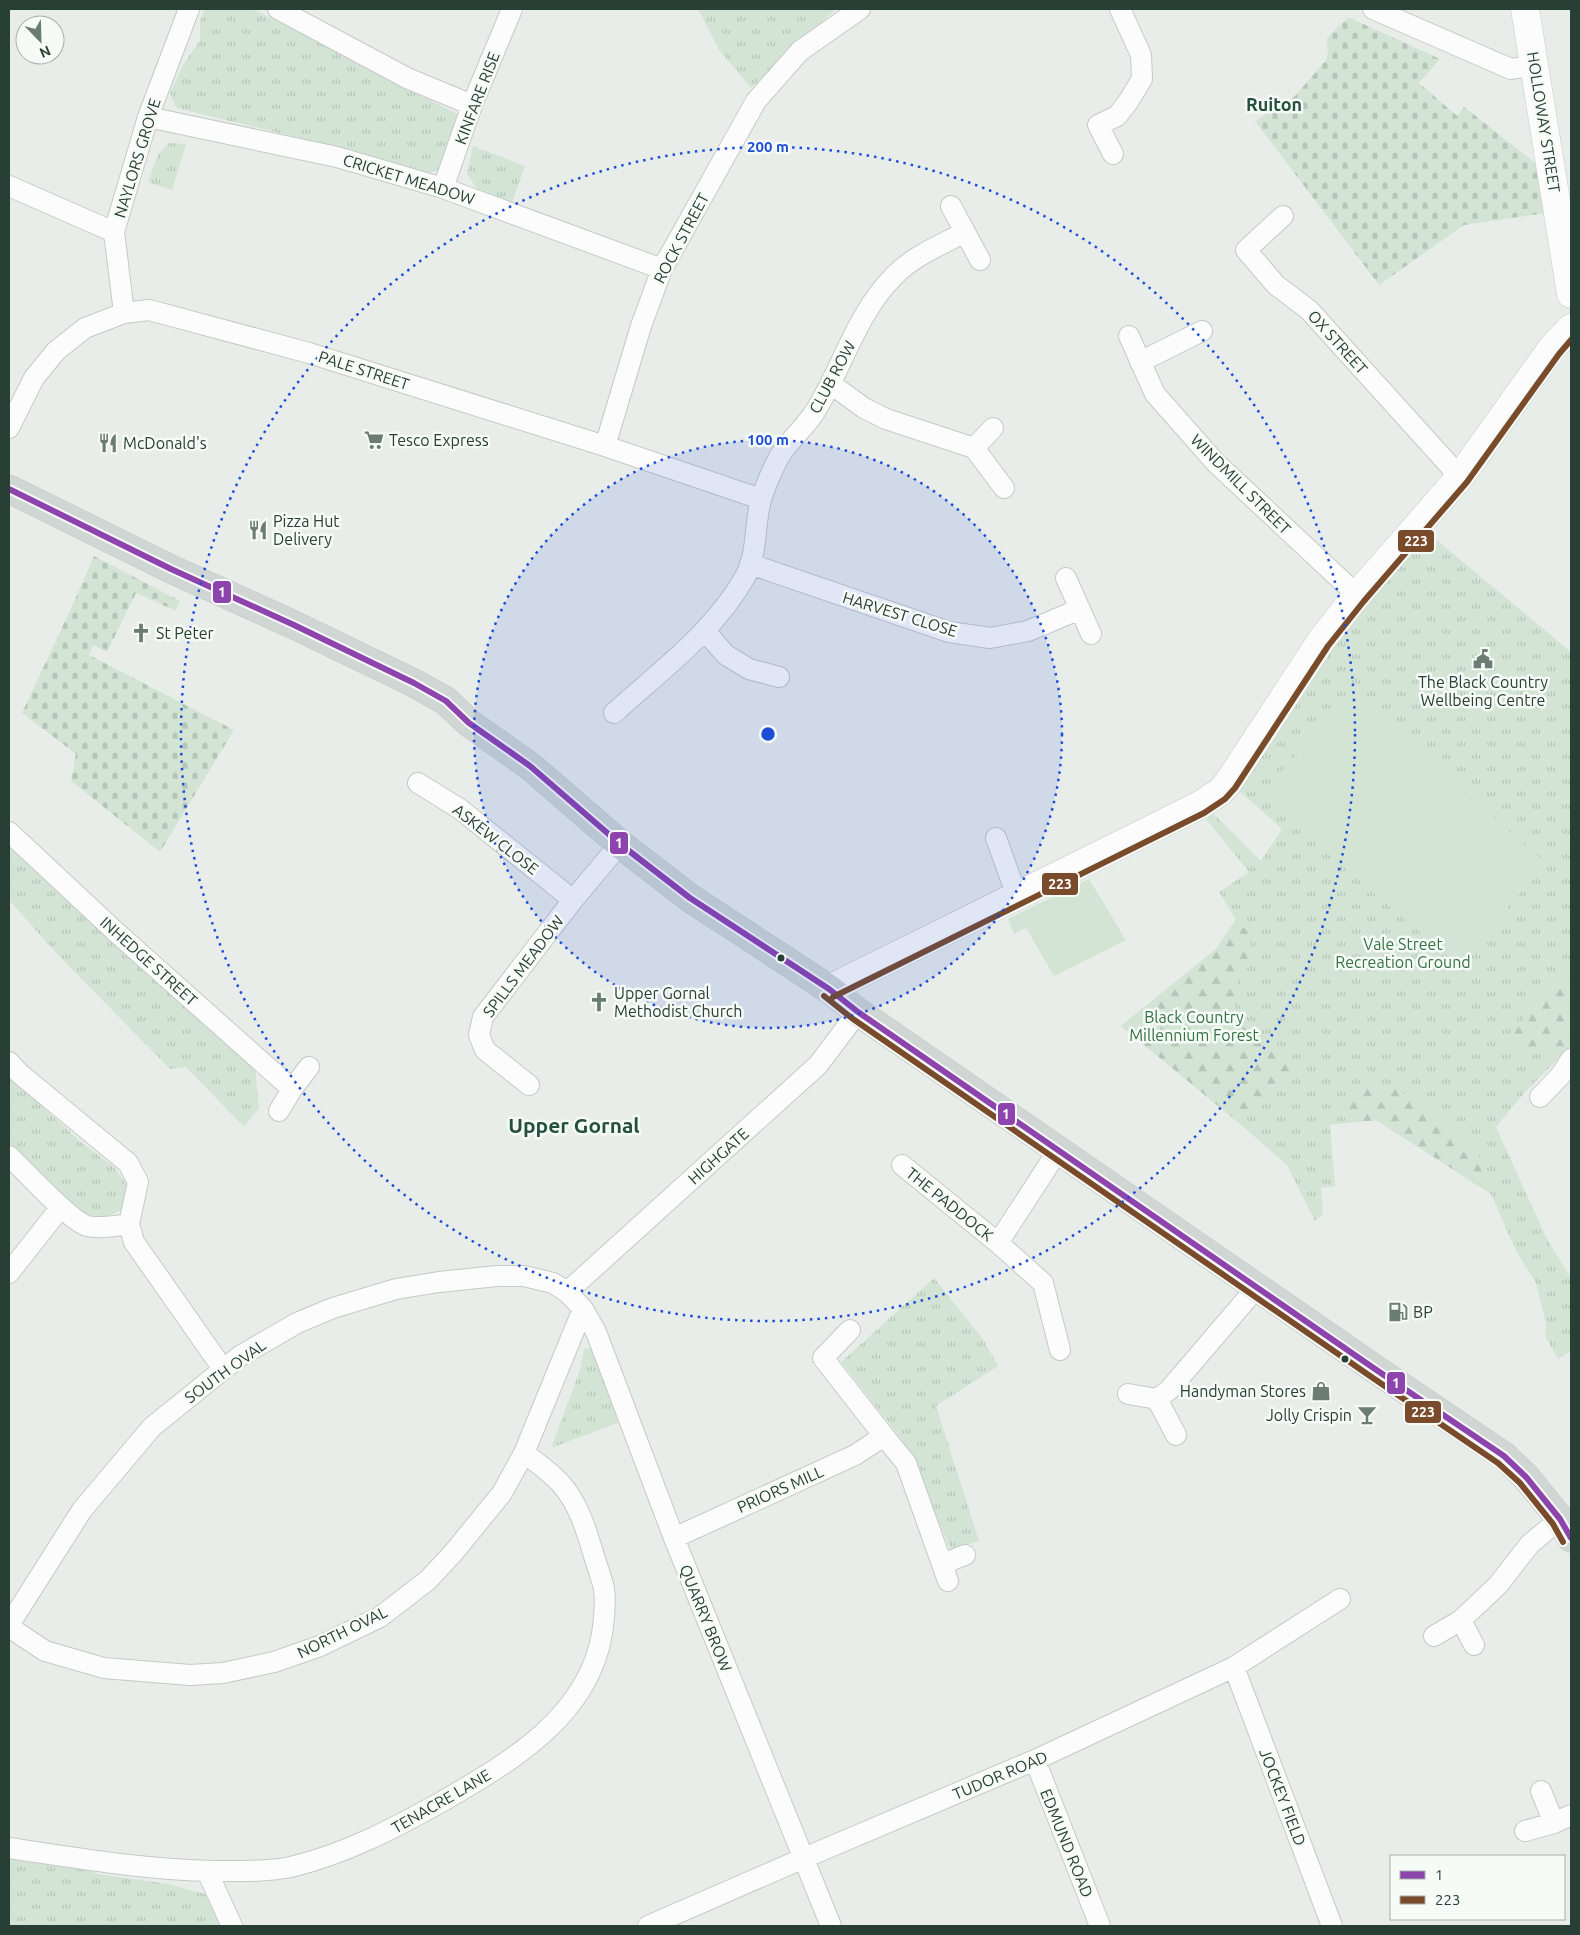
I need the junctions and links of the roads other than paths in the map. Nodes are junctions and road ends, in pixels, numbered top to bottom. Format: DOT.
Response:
graph roads {
  1 [pos="189,9"];
  2 [pos="278,9"];
  3 [pos="512,9"];
  4 [pos="860,9"];
  5 [pos="1120,9"];
  6 [pos="1373,9"];
  7 [pos="1525,9"];
  8 [pos="1535,65"];
  9 [pos="472,106"];
  10 [pos="148,117"];
  11 [pos="1114,154"];
  12 [pos="9,186"];
  13 [pos="444,188"];
  14 [pos="952,206"];
  15 [pos="1283,216"];
  16 [pos="114,232"];
  17 [pos="965,232"];
  18 [pos="980,260"];
  19 [pos="662,269"];
  20 [pos="1571,294"];
  21 [pos="124,313"];
  22 [pos="1571,328"];
  23 [pos="1202,331"];
  24 [pos="1129,336"];
  25 [pos="1140,362"];
  26 [pos="831,384"];
  27 [pos="9,428"];
  28 [pos="993,428"];
  29 [pos="605,446"];
  30 [pos="974,448"];
  31 [pos="1460,477"];
  32 [pos="1004,488"];
  33 [pos="9,489"];
  34 [pos="761,499"];
  35 [pos="750,564"];
  36 [pos="1066,578"];
  37 [pos="1357,595"];
  38 [pos="1080,609"];
  39 [pos="705,631"];
  40 [pos="1091,634"];
  41 [pos="779,677"];
  42 [pos="614,713"];
  43 [pos="418,783"];
  44 [pos="9,832"];
  45 [pos="996,838"];
  46 [pos="620,844"];
  47 [pos="1017,896"];
  48 [pos="573,900"];
  49 [pos="830,989"];
  50 [pos="858,1012"];
  51 [pos="1571,1059"];
  52 [pos="9,1062"];
  53 [pos="308,1068"];
  54 [pos="529,1085"];
  55 [pos="292,1088"];
  56 [pos="1540,1096"];
  57 [pos="280,1111"];
  58 [pos="1059,1150"];
  59 [pos="9,1156"];
  60 [pos="902,1165"];
  61 [pos="61,1207"];
  62 [pos="129,1224"];
  63 [pos="998,1243"];
  64 [pos="9,1273"];
  65 [pos="1257,1287"];
  66 [pos="567,1292"];
  67 [pos="583,1309"];
  68 [pos="850,1330"];
  69 [pos="1060,1350"];
  70 [pos="222,1369"];
  71 [pos="1128,1394"];
  72 [pos="1157,1399"];
  73 [pos="1176,1435"];
  74 [pos="884,1436"];
  75 [pos="524,1453"];
  76 [pos="1565,1528"];
  77 [pos="674,1538"];
  78 [pos="965,1555"];
  79 [pos="1340,1599"];
  80 [pos="1460,1620"];
  81 [pos="9,1626"];
  82 [pos="1434,1636"];
  83 [pos="1474,1645"];
  84 [pos="1234,1668"];
  85 [pos="1035,1760"];
  86 [pos="1541,1791"];
  87 [pos="1562,1819"];
  88 [pos="1525,1831"];
  89 [pos="9,1848"];
  90 [pos="804,1858"];
  91 [pos="207,1871"];
  92 [pos="232,1926"];
  93 [pos="648,1926"];
  94 [pos="831,1926"];
  95 [pos="1100,1926"];
  96 [pos="1332,1926"];
  1 -- 10 [label="street, NAYLORS GROVE"];
  2 -- 9 [label="street"];
  3 -- 9 [label="street, KINFARE RISE"];
  4 -- 19 [label="street, ROCK STREET"];
  5 -- 11 [label="street"];
  6 -- 8 [label="street"];
  7 -- 8 [label="street, HOLLOWAY STREET"];
  8 -- 20 [label="street, HOLLOWAY STREET"];
  9 -- 13 [label="street, KINFARE RISE"];
  10 -- 13 [label="street, CRICKET MEADOW"];
  10 -- 16 [label="street, NAYLORS GROVE"];
  12 -- 16 [label="street"];
  13 -- 19 [label="street, CRICKET MEADOW"];
  14 -- 17 [label="street"];
  15 -- 31 [label="street, OX STREET"];
  16 -- 21 [label="street, NAYLORS GROVE"];
  17 -- 18 [label="street"];
  17 -- 26 [label="street, CLUB ROW"];
  19 -- 29 [label="street, ROCK STREET"];
  21 -- 27 [label="street, PALE STREET"];
  21 -- 29 [label="street, PALE STREET"];
  22 -- 31 [label="street"];
  23 -- 25 [label="street"];
  24 -- 25 [label="street, WINDMILL STREET"];
  25 -- 37 [label="street, WINDMILL STREET"];
  26 -- 30 [label="street"];
  26 -- 34 [label="street, CLUB ROW"];
  28 -- 30 [label="street"];
  29 -- 34 [label="street, PALE STREET"];
  30 -- 32 [label="street"];
  31 -- 37 [label="street"];
  33 -- 46 [label="main road"];
  34 -- 35 [label="street, CLUB ROW"];
  35 -- 38 [label="street, HARVEST CLOSE"];
  35 -- 39 [label="street, CLUB ROW"];
  36 -- 38 [label="street"];
  37 -- 47 [label="street"];
  38 -- 40 [label="street"];
  39 -- 41 [label="street"];
  39 -- 42 [label="street, CLUB ROW"];
  43 -- 48 [label="street, ASKEW CLOSE"];
  44 -- 55 [label="street, INHEDGE STREET"];
  45 -- 47 [label="street"];
  46 -- 48 [label="street, SPILLS MEADOW"];
  46 -- 49 [label="main road"];
  47 -- 49 [label="street"];
  48 -- 54 [label="street, SPILLS MEADOW"];
  49 -- 50 [label="main road"];
  50 -- 58 [label="main road"];
  50 -- 66 [label="street, HIGHGATE"];
  51 -- 56 [label="street"];
  52 -- 62 [label="street"];
  53 -- 55 [label="street"];
  55 -- 57 [label="street"];
  58 -- 63 [label="street, THE PADDOCK"];
  58 -- 65 [label="main road"];
  59 -- 61 [label="street"];
  60 -- 63 [label="street, THE PADDOCK"];
  61 -- 62 [label="street"];
  61 -- 64 [label="street"];
  62 -- 70 [label="street"];
  63 -- 69 [label="street, THE PADDOCK"];
  65 -- 72 [label="street"];
  65 -- 76 [label="main road"];
  66 -- 67 [label="street"];
  66 -- 70 [label="street, SOUTH OVAL"];
  67 -- 75 [label="street, NORTH OVAL"];
  67 -- 77 [label="street, QUARRY BROW"];
  68 -- 74 [label="street"];
  70 -- 81 [label="street, SOUTH OVAL"];
  71 -- 72 [label="street"];
  72 -- 73 [label="street"];
  74 -- 77 [label="street, PRIORS MILL"];
  74 -- 78 [label="street"];
  75 -- 81 [label="street, NORTH OVAL"];
  75 -- 91 [label="street, TENACRE LANE"];
  76 -- 80 [label="street"];
  77 -- 90 [label="street, QUARRY BROW"];
  79 -- 84 [label="street, TUDOR ROAD"];
  80 -- 82 [label="street"];
  80 -- 83 [label="street"];
  84 -- 85 [label="street, TUDOR ROAD"];
  84 -- 96 [label="street, JOCKEY FIELD"];
  85 -- 90 [label="street, TUDOR ROAD"];
  85 -- 95 [label="street, EDMUND ROAD"];
  86 -- 87 [label="street"];
  87 -- 88 [label="street"];
  89 -- 91 [label="street, TENACRE LANE"];
  90 -- 93 [label="street, TUDOR ROAD"];
  90 -- 94 [label="street, QUARRY BROW"];
  91 -- 92 [label="street"];
}
